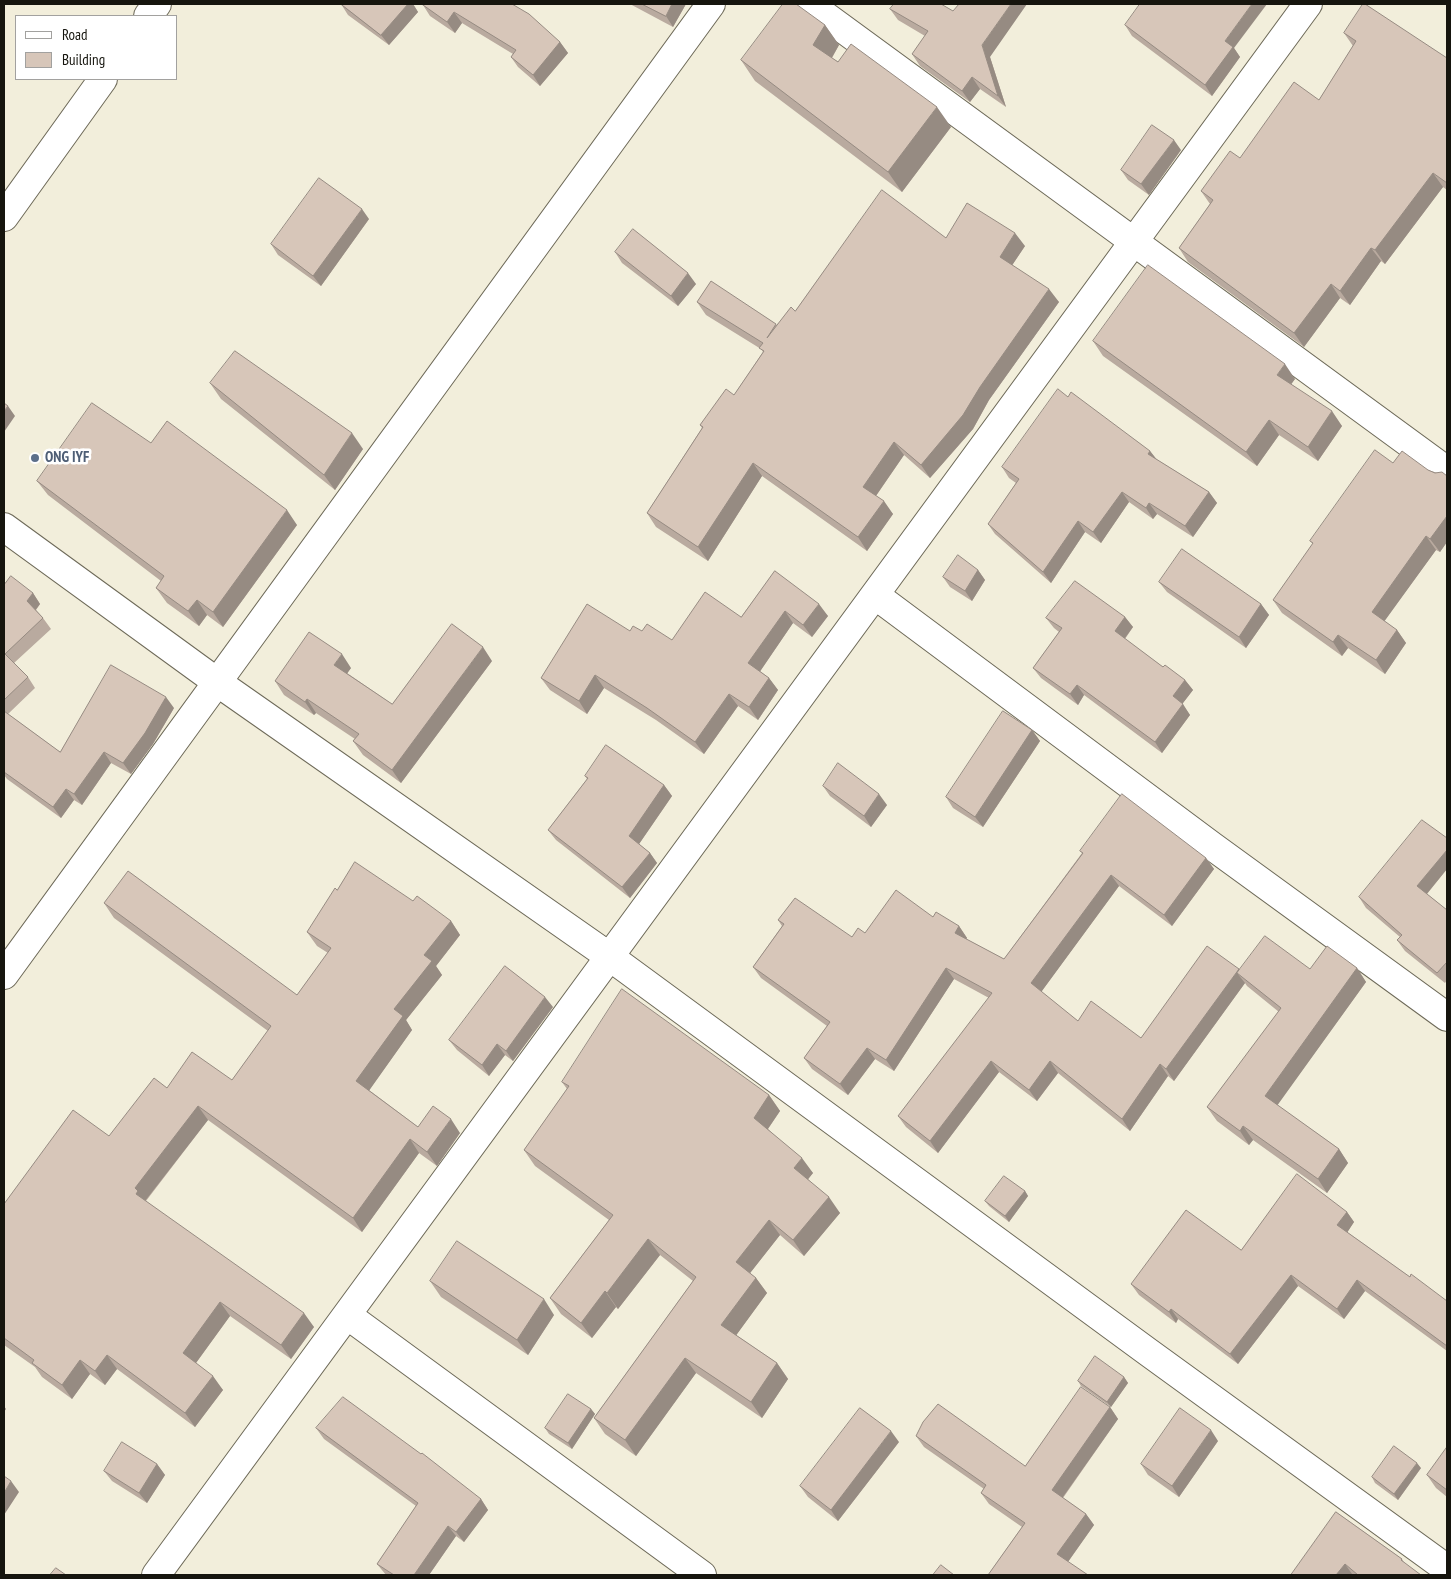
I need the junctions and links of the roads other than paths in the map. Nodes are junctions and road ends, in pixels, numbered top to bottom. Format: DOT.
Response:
graph roads {
  1 [pos="157,4"];
  2 [pos="711,4"];
  3 [pos="809,4"];
  4 [pos="1308,4"];
  5 [pos="149,15"];
  6 [pos="102,80"];
  7 [pos="4,217"];
  8 [pos="1134,241"];
  9 [pos="1447,471"];
  10 [pos="4,527"];
  11 [pos="875,595"];
  12 [pos="217,682"];
  13 [pos="610,956"];
  14 [pos="4,975"];
  15 [pos="1447,1017"];
  16 [pos="347,1315"];
  17 [pos="1447,1569"];
  18 [pos="156,1575"];
  19 [pos="702,1575"];
  1 -- 5 [label="street"];
  2 -- 12 [label="street"];
  3 -- 8 [label="street"];
  4 -- 8 [label="street"];
  6 -- 7 [label="street"];
  8 -- 9 [label="street"];
  8 -- 11 [label="street"];
  10 -- 12 [label="street"];
  11 -- 13 [label="street"];
  11 -- 15 [label="street"];
  12 -- 13 [label="street"];
  12 -- 14 [label="street"];
  13 -- 16 [label="street"];
  13 -- 17 [label="street"];
  16 -- 18 [label="street"];
  16 -- 19 [label="street"];
}
